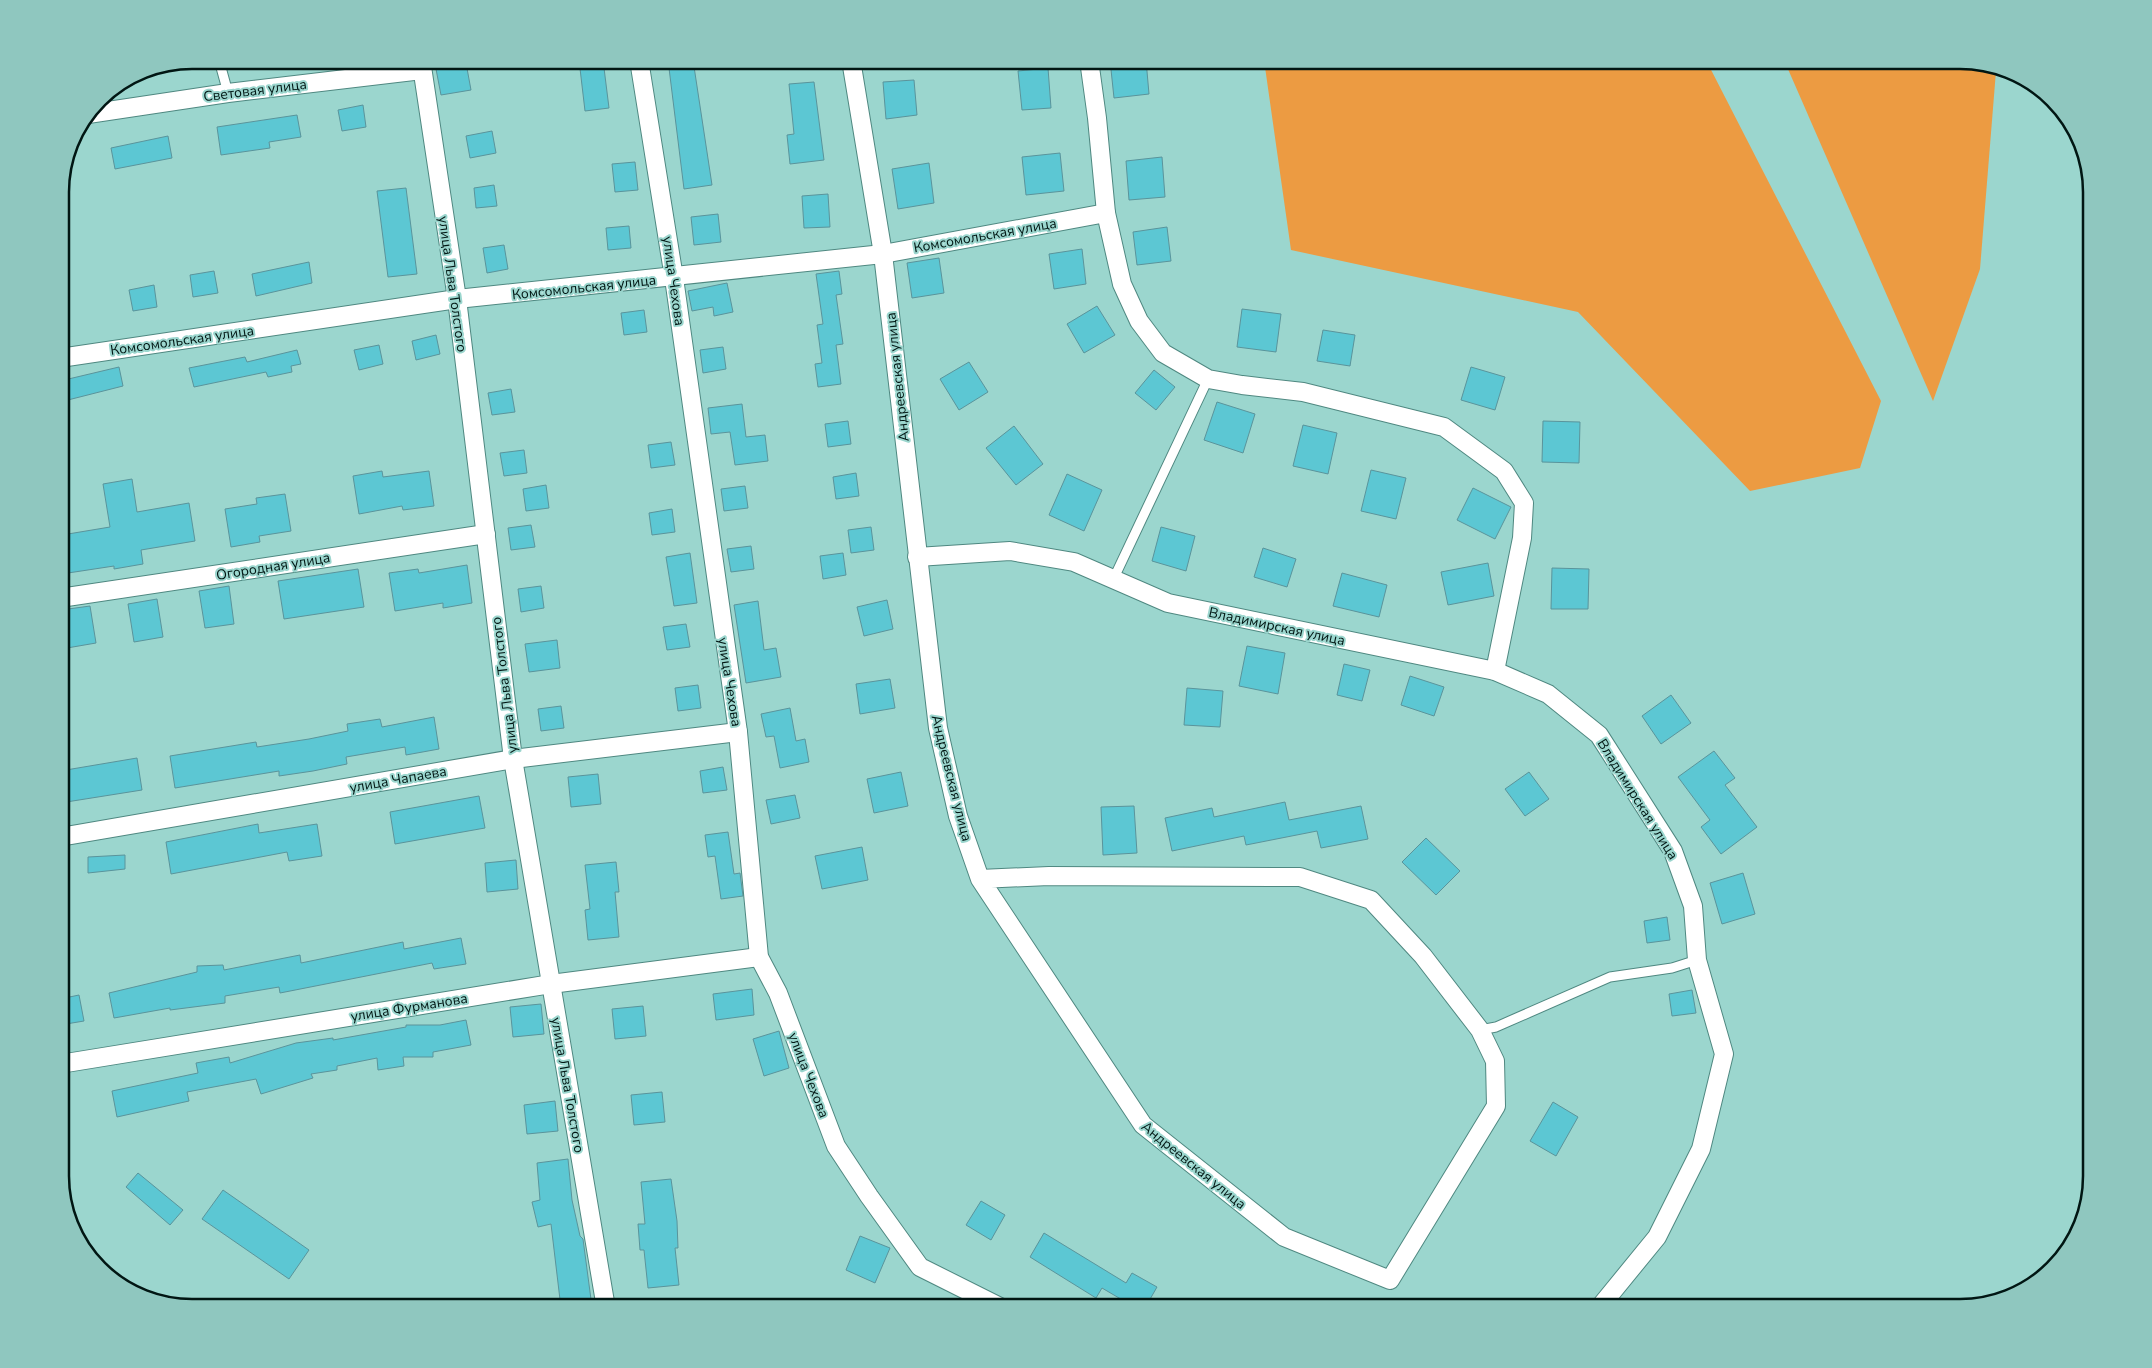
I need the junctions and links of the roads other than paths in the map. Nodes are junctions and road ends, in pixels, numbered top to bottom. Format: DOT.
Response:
graph roads {
  1 [pos="221,69"];
  2 [pos="394,69"];
  3 [pos="423,69"];
  4 [pos="640,69"];
  5 [pos="852,69"];
  6 [pos="1090,69"];
  7 [pos="228,93"];
  8 [pos="98,113"];
  9 [pos="1106,213"];
  10 [pos="883,254"];
  11 [pos="674,278"];
  12 [pos="456,300"];
  13 [pos="69,357"];
  14 [pos="1208,379"];
  15 [pos="486,534"];
  16 [pos="917,557"];
  17 [pos="1113,580"];
  18 [pos="69,597"];
  19 [pos="1495,671"];
  20 [pos="738,732"];
  21 [pos="513,759"];
  22 [pos="69,835"];
  23 [pos="980,880"];
  24 [pos="759,957"];
  25 [pos="1696,960"];
  26 [pos="552,984"];
  27 [pos="1480,1030"];
  28 [pos="69,1063"];
  29 [pos="604,1299"];
  30 [pos="984,1299"];
  31 [pos="1606,1299"];
  1 -- 7 [label="lane"];
  2 -- 7 [label="street, Световая улица"];
  3 -- 12 [label="street, улица Льва Толстого"];
  4 -- 11 [label="street, улица Чехова"];
  5 -- 10 [label="street, Андреевская улица"];
  6 -- 9 [label="street"];
  7 -- 8 [label="street, Световая улица"];
  9 -- 10 [label="street, Комсомольская улица"];
  9 -- 14 [label="street"];
  10 -- 11 [label="street, Комсомольская улица"];
  10 -- 16 [label="street, Андреевская улица"];
  11 -- 12 [label="street, Комсомольская улица"];
  11 -- 20 [label="street, улица Чехова"];
  12 -- 13 [label="street, Комсомольская улица"];
  12 -- 15 [label="street, улица Льва Толстого"];
  14 -- 17 [label="lane"];
  14 -- 19 [label="street"];
  15 -- 18 [label="street, Огородная улица"];
  15 -- 21 [label="street, улица Льва Толстого"];
  16 -- 17 [label="street, Владимирская улица"];
  16 -- 23 [label="street, Андреевская улица"];
  17 -- 19 [label="street, Владимирская улица"];
  19 -- 25 [label="street, Владимирская улица"];
  20 -- 21 [label="street, улица Чапаева"];
  20 -- 24 [label="street, улица Чехова"];
  21 -- 22 [label="street, улица Чапаева"];
  21 -- 26 [label="street, улица Льва Толстого"];
  23 -- 27 [label="street"];
  23 -- 27 [label="street, Андреевская улица"];
  24 -- 26 [label="street, улица Фурманова"];
  24 -- 30 [label="street, улица Чехова"];
  25 -- 27 [label="lane"];
  25 -- 31 [label="street, Владимирская улица"];
  26 -- 28 [label="street, улица Фурманова"];
  26 -- 29 [label="street, улица Льва Толстого"];
}
